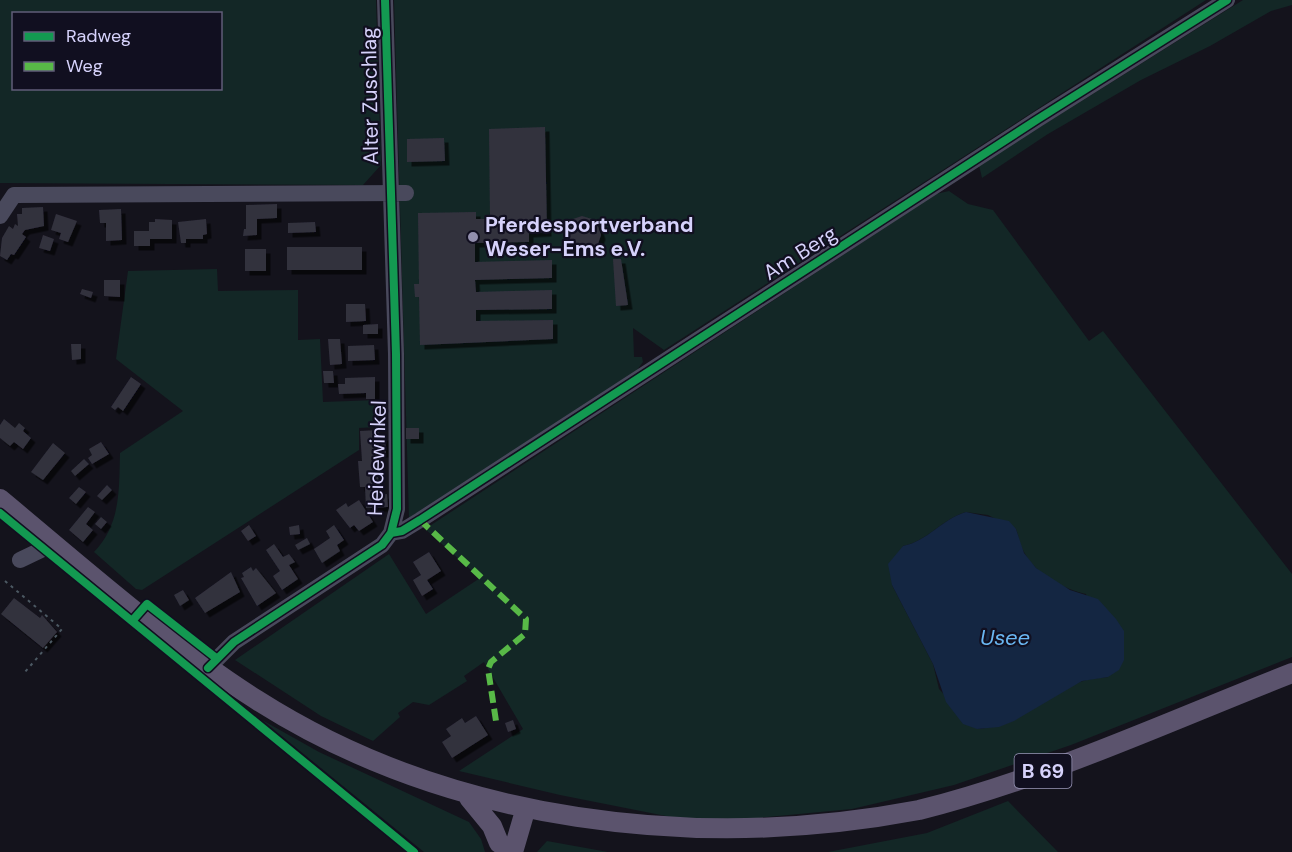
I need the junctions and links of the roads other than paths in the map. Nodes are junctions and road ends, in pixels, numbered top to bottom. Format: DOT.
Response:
graph roads {
  1 [pos="385,0"];
  2 [pos="1227,0"];
  3 [pos="398,193"];
  4 [pos="0,216"];
  5 [pos="0,499"];
  6 [pos="391,533"];
  7 [pos="51,541"];
  8 [pos="20,560"];
  9 [pos="208,668"];
  10 [pos="1292,674"];
  11 [pos="470,798"];
  12 [pos="519,810"];
  13 [pos="504,849"];
  1 -- 3 [label="street, Alter Zuschlag"];
  2 -- 6 [label="street, Am Berg"];
  3 -- 4 [label="street"];
  3 -- 6 [label="street, Heidewinkel"];
  5 -- 7 [label="main road, B 69"];
  6 -- 9 [label="street, Heidewinkel"];
  7 -- 8 [label="street"];
  7 -- 9 [label="main road, B 69"];
  9 -- 11 [label="main road, B 69"];
  10 -- 12 [label="main road, B 69"];
  11 -- 12 [label="main road, B 69"];
  11 -- 13 [label="main road"];
  12 -- 13 [label="main road"];
}
